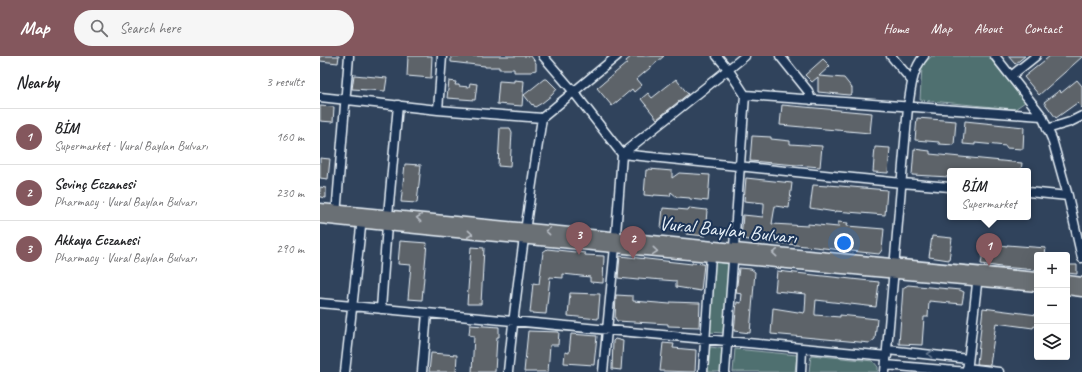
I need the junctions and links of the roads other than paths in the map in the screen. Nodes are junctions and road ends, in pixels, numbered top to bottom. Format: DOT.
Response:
graph roads {
  1 [pos="349,56"];
  2 [pos="442,56"];
  3 [pos="543,56"];
  4 [pos="616,56"];
  5 [pos="717,56"];
  6 [pos="745,56"];
  7 [pos="780,56"];
  8 [pos="891,56"];
  9 [pos="995,56"];
  10 [pos="1036,56"];
  11 [pos="921,59"];
  12 [pos="728,69"];
  13 [pos="1011,76"];
  14 [pos="912,81"];
  15 [pos="573,91"];
  16 [pos="745,95"];
  17 [pos="320,97"];
  18 [pos="345,99"];
  19 [pos="811,100"];
  20 [pos="398,105"];
  21 [pos="908,106"];
  22 [pos="438,110"];
  23 [pos="1042,116"];
  24 [pos="1082,116"];
  25 [pos="542,118"];
  26 [pos="1047,129"];
  27 [pos="622,154"];
  28 [pos="740,166"];
  29 [pos="902,183"];
  30 [pos="947,186"];
  31 [pos="1031,192"];
  32 [pos="1068,196"];
  33 [pos="320,209"];
  34 [pos="336,215"];
  35 [pos="320,218"];
  36 [pos="362,218"];
  37 [pos="388,220"];
  38 [pos="1078,225"];
  39 [pos="525,229"];
  40 [pos="524,239"];
  41 [pos="616,242"];
  42 [pos="734,253"];
  43 [pos="711,255"];
  44 [pos="1082,258"];
  45 [pos="894,268"];
  46 [pos="978,277"];
  47 [pos="1034,278"];
  48 [pos="1070,281"];
  49 [pos="1082,283"];
  50 [pos="1034,286"];
  51 [pos="1070,289"];
  52 [pos="1082,291"];
  53 [pos="320,303"];
  54 [pos="352,306"];
  55 [pos="381,309"];
  56 [pos="427,313"];
  57 [pos="513,321"];
  58 [pos="606,330"];
  59 [pos="705,339"];
  60 [pos="727,341"];
  61 [pos="802,348"];
  62 [pos="887,353"];
  63 [pos="968,359"];
  64 [pos="886,369"];
  65 [pos="967,370"];
  66 [pos="345,372"];
  67 [pos="422,372"];
  68 [pos="508,372"];
  69 [pos="603,372"];
  70 [pos="703,372"];
  71 [pos="725,372"];
  72 [pos="801,372"];
  73 [pos="999,372"];
  1 -- 18 [label="street"];
  2 -- 22 [label="street"];
  3 -- 15 [label="street"];
  4 -- 15 [label="street"];
  5 -- 12 [label="street"];
  6 -- 12 [label="street"];
  7 -- 19 [label="street"];
  8 -- 14 [label="street"];
  9 -- 13 [label="street"];
  10 -- 13 [label="street"];
  11 -- 14 [label="street"];
  12 -- 16 [label="street"];
  12 -- 27 [label="street"];
  13 -- 23 [label="street"];
  14 -- 21 [label="street"];
  15 -- 25 [label="street"];
  15 -- 27 [label="street"];
  16 -- 19 [label="street"];
  16 -- 28 [label="street"];
  17 -- 18 [label="street"];
  18 -- 20 [label="street"];
  18 -- 34 [label="street"];
  19 -- 21 [label="street"];
  20 -- 22 [label="street"];
  20 -- 37 [label="street"];
  21 -- 23 [label="street"];
  21 -- 29 [label="street"];
  22 -- 25 [label="street"];
  23 -- 26 [label="street"];
  24 -- 26 [label="street"];
  25 -- 39 [label="street"];
  26 -- 32 [label="street"];
  27 -- 28 [label="street"];
  27 -- 41 [label="street"];
  28 -- 29 [label="street"];
  28 -- 42 [label="street"];
  29 -- 30 [label="street"];
  29 -- 45 [label="street"];
  31 -- 32 [label="street"];
  32 -- 38 [label="street"];
  33 -- 34 [label="main road, Vural Baylan Bulvarı"];
  34 -- 35 [label="main road, Vural Baylan Bulvarı"];
  34 -- 36 [label="main road, Vural Baylan Bulvarı"];
  36 -- 37 [label="main road, Vural Baylan Bulvarı"];
  36 -- 54 [label="street"];
  39 -- 37 [label="main road, Vural Baylan Bulvarı, one-way"];
  37 -- 40 [label="main road, Vural Baylan Bulvarı, one-way"];
  37 -- 55 [label="street"];
  38 -- 44 [label="street"];
  39 -- 40 [label="street"];
  41 -- 39 [label="main road, Vural Baylan Bulvarı, one-way"];
  40 -- 41 [label="main road, Vural Baylan Bulvarı"];
  40 -- 57 [label="street"];
  41 -- 42 [label="main road, Vural Baylan Bulvarı"];
  41 -- 43 [label="main road, Vural Baylan Bulvarı, one-way"];
  41 -- 58 [label="street"];
  42 -- 43 [label="main road, Vural Baylan Bulvarı"];
  42 -- 45 [label="main road, Vural Baylan Bulvarı"];
  42 -- 60 [label="street"];
  43 -- 59 [label="street"];
  45 -- 46 [label="main road, Vural Baylan Bulvarı"];
  45 -- 62 [label="street"];
  46 -- 47 [label="main road, Vural Baylan Bulvarı"];
  46 -- 50 [label="main road, Vural Baylan Bulvarı"];
  46 -- 63 [label="street"];
  48 -- 49 [label="main road"];
  51 -- 52 [label="main road"];
  53 -- 54 [label="street"];
  54 -- 55 [label="street"];
  54 -- 66 [label="street"];
  55 -- 56 [label="street"];
  56 -- 57 [label="street"];
  56 -- 67 [label="street"];
  57 -- 58 [label="street"];
  57 -- 68 [label="street"];
  58 -- 59 [label="street"];
  58 -- 69 [label="street"];
  59 -- 60 [label="street"];
  59 -- 70 [label="street"];
  60 -- 61 [label="street"];
  60 -- 71 [label="street"];
  61 -- 62 [label="street"];
  61 -- 72 [label="street"];
  63 -- 62 [label="street, one-way"];
  62 -- 64 [label="street"];
  63 -- 65 [label="street"];
  64 -- 65 [label="street"];
  65 -- 73 [label="street"];
}
